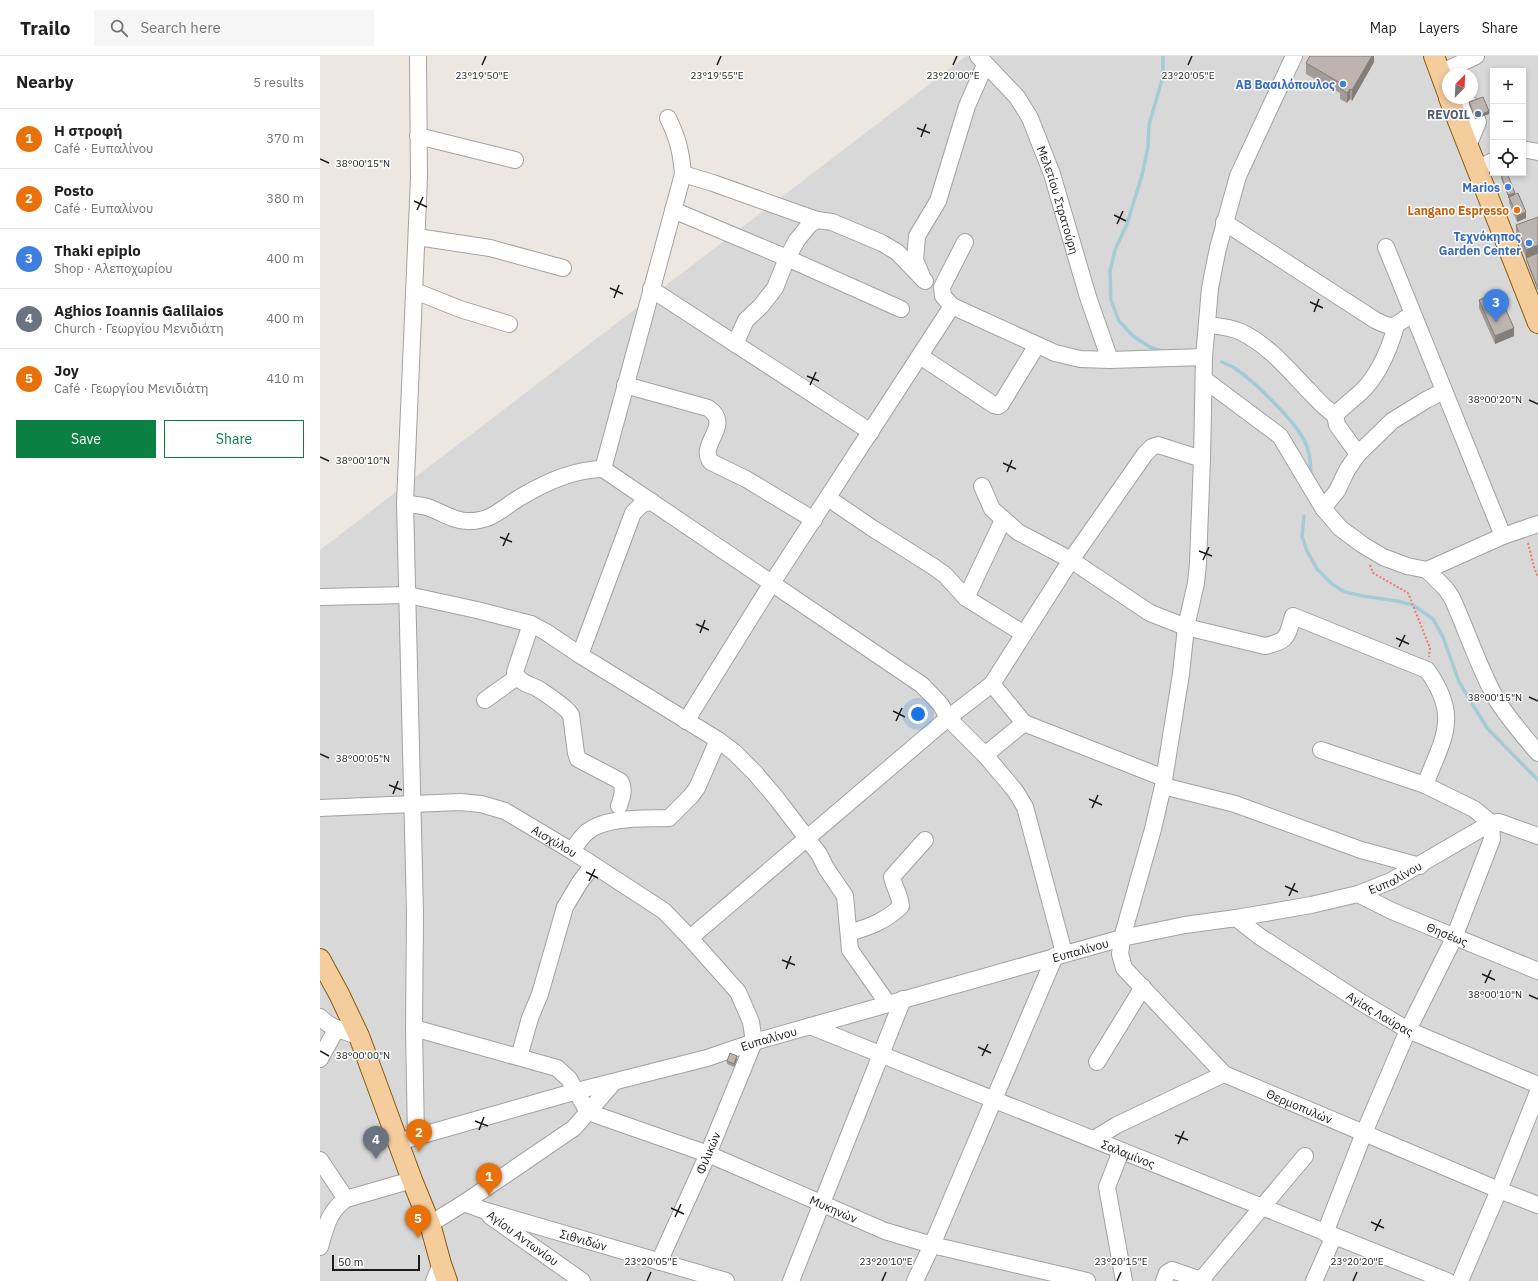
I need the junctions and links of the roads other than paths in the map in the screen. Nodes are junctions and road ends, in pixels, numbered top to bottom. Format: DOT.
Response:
graph roads {
  1 [pos="418,56"];
  2 [pos="1294,56"];
  3 [pos="1476,56"];
  4 [pos="982,60"];
  5 [pos="1437,65"];
  6 [pos="1442,78"];
  7 [pos="1451,104"];
  8 [pos="1469,104"];
  9 [pos="668,118"];
  10 [pos="418,136"];
  11 [pos="1468,146"];
  12 [pos="1526,150"];
  13 [pos="1538,152"];
  14 [pos="515,160"];
  15 [pos="1485,165"];
  16 [pos="683,174"];
  17 [pos="673,210"];
  18 [pos="817,220"];
  19 [pos="1224,222"];
  20 [pos="417,237"];
  21 [pos="965,242"];
  22 [pos="1386,248"];
  23 [pos="787,258"];
  24 [pos="1516,264"];
  25 [pos="563,268"];
  26 [pos="925,281"];
  27 [pos="1538,284"];
  28 [pos="651,289"];
  29 [pos="415,291"];
  30 [pos="948,301"];
  31 [pos="1536,308"];
  32 [pos="901,309"];
  33 [pos="1412,314"];
  34 [pos="508,324"];
  35 [pos="1207,325"];
  36 [pos="1396,326"];
  37 [pos="735,344"];
  38 [pos="1037,345"];
  39 [pos="920,356"];
  40 [pos="1204,357"];
  41 [pos="1110,360"];
  42 [pos="1205,380"];
  43 [pos="625,384"];
  44 [pos="1444,391"];
  45 [pos="1335,415"];
  46 [pos="871,432"];
  47 [pos="1358,454"];
  48 [pos="1202,459"];
  49 [pos="603,469"];
  50 [pos="982,486"];
  51 [pos="828,498"];
  52 [pos="651,501"];
  53 [pos="405,503"];
  54 [pos="1323,508"];
  55 [pos="814,520"];
  56 [pos="1003,520"];
  57 [pos="1533,526"];
  58 [pos="1503,536"];
  59 [pos="1071,560"];
  60 [pos="1427,570"];
  61 [pos="772,583"];
  62 [pos="408,595"];
  63 [pos="320,597"];
  64 [pos="966,598"];
  65 [pos="531,624"];
  66 [pos="1186,627"];
  67 [pos="1024,634"];
  68 [pos="580,655"];
  69 [pos="516,677"];
  70 [pos="992,684"];
  71 [pos="485,700"];
  72 [pos="948,718"];
  73 [pos="686,721"];
  74 [pos="1024,723"];
  75 [pos="718,740"];
  76 [pos="1321,750"];
  77 [pos="1538,753"];
  78 [pos="985,755"];
  79 [pos="1163,782"];
  80 [pos="1425,785"];
  81 [pos="413,804"];
  82 [pos="619,806"];
  83 [pos="320,808"];
  84 [pos="1491,824"];
  85 [pos="1538,836"];
  86 [pos="808,839"];
  87 [pos="925,840"];
  88 [pos="572,851"];
  89 [pos="593,865"];
  90 [pos="1420,866"];
  91 [pos="1358,894"];
  92 [pos="1236,918"];
  93 [pos="849,932"];
  94 [pos="690,938"];
  95 [pos="1122,938"];
  96 [pos="1454,938"];
  97 [pos="1060,955"];
  98 [pos="320,959"];
  99 [pos="1538,971"];
  100 [pos="1143,987"];
  101 [pos="896,1002"];
  102 [pos="320,1017"];
  103 [pos="810,1026"];
  104 [pos="337,1028"];
  105 [pos="414,1028"];
  106 [pos="1408,1030"];
  107 [pos="359,1036"];
  108 [pos="754,1042"];
  109 [pos="882,1055"];
  110 [pos="519,1057"];
  111 [pos="320,1059"];
  112 [pos="1096,1062"];
  113 [pos="1224,1074"];
  114 [pos="614,1082"];
  115 [pos="1538,1085"];
  116 [pos="577,1091"];
  117 [pos="1538,1092"];
  118 [pos="992,1100"];
  119 [pos="588,1112"];
  120 [pos="1364,1133"];
  121 [pos="1094,1139"];
  122 [pos="407,1140"];
  123 [pos="1121,1151"];
  124 [pos="708,1154"];
  125 [pos="1305,1156"];
  126 [pos="320,1160"];
  127 [pos="412,1180"];
  128 [pos="1500,1190"];
  129 [pos="346,1199"];
  130 [pos="464,1203"];
  131 [pos="821,1204"];
  132 [pos="1538,1205"];
  133 [pos="1262,1207"];
  134 [pos="483,1210"];
  135 [pos="430,1224"];
  136 [pos="1330,1235"];
  137 [pos="932,1245"];
  138 [pos="320,1247"];
  139 [pos="659,1262"];
  140 [pos="441,1275"];
  141 [pos="1203,1280"];
  142 [pos="582,1281"];
  143 [pos="726,1281"];
  144 [pos="791,1281"];
  145 [pos="915,1281"];
  146 [pos="1087,1281"];
  147 [pos="1124,1281"];
  148 [pos="1164,1281"];
  149 [pos="1314,1281"];
  150 [pos="1447,1281"];
  151 [pos="1460,1281"];
  1 -- 10 [label="street"];
  2 -- 19 [label="street, Θερμοπυλών"];
  3 -- 5 [label="street"];
  4 -- 26 [label="street"];
  4 -- 41 [label="street, Μελετίου Στρατούρη"];
  5 -- 6 [label="main road"];
  7 -- 11 [label="main road"];
  8 -- 11 [label="street"];
  9 -- 16 [label="street"];
  10 -- 14 [label="street"];
  10 -- 20 [label="street"];
  11 -- 15 [label="main road"];
  12 -- 13 [label="street"];
  15 -- 24 [label="main road"];
  16 -- 17 [label="street"];
  16 -- 18 [label="street"];
  17 -- 23 [label="street"];
  17 -- 28 [label="street"];
  18 -- 23 [label="street"];
  18 -- 26 [label="street"];
  19 -- 35 [label="street, Θερμοπυλών"];
  19 -- 36 [label="street"];
  20 -- 25 [label="street"];
  20 -- 29 [label="street"];
  21 -- 30 [label="street"];
  22 -- 33 [label="street"];
  23 -- 32 [label="street"];
  23 -- 37 [label="street"];
  24 -- 27 [label="street"];
  24 -- 31 [label="main road"];
  26 -- 30 [label="street"];
  28 -- 37 [label="street"];
  28 -- 43 [label="street"];
  29 -- 34 [label="street"];
  29 -- 53 [label="street"];
  30 -- 38 [label="street"];
  30 -- 39 [label="street"];
  33 -- 36 [label="street"];
  33 -- 44 [label="street"];
  35 -- 40 [label="street, Θερμοπυλών"];
  35 -- 45 [label="street"];
  36 -- 45 [label="street"];
  37 -- 46 [label="street"];
  38 -- 39 [label="street"];
  38 -- 41 [label="street"];
  39 -- 46 [label="street"];
  40 -- 41 [label="street"];
  40 -- 42 [label="street, Θερμοπυλών"];
  42 -- 48 [label="street, Θερμοπυλών"];
  42 -- 54 [label="street"];
  43 -- 49 [label="street"];
  43 -- 55 [label="street"];
  44 -- 47 [label="street"];
  44 -- 58 [label="street"];
  45 -- 47 [label="street"];
  46 -- 51 [label="street"];
  47 -- 54 [label="street"];
  48 -- 59 [label="street"];
  48 -- 66 [label="street, Θερμοπυλών"];
  49 -- 52 [label="street"];
  49 -- 53 [label="street"];
  50 -- 56 [label="street"];
  51 -- 55 [label="street"];
  51 -- 64 [label="street"];
  52 -- 61 [label="street"];
  52 -- 68 [label="street"];
  53 -- 62 [label="street"];
  54 -- 60 [label="street"];
  55 -- 61 [label="street"];
  56 -- 59 [label="street"];
  56 -- 64 [label="street"];
  57 -- 58 [label="street"];
  58 -- 60 [label="street"];
  59 -- 66 [label="street"];
  59 -- 67 [label="street"];
  60 -- 77 [label="street"];
  61 -- 72 [label="street"];
  61 -- 73 [label="street"];
  62 -- 63 [label="street"];
  62 -- 65 [label="street"];
  62 -- 81 [label="street"];
  64 -- 67 [label="street"];
  65 -- 68 [label="street"];
  65 -- 69 [label="street"];
  66 -- 79 [label="street, Θερμοπυλών"];
  66 -- 80 [label="street"];
  67 -- 70 [label="street"];
  68 -- 73 [label="street"];
  69 -- 71 [label="street"];
  69 -- 82 [label="street"];
  70 -- 72 [label="street"];
  70 -- 74 [label="street"];
  72 -- 78 [label="street"];
  72 -- 86 [label="street"];
  73 -- 75 [label="street"];
  74 -- 78 [label="street"];
  74 -- 79 [label="street"];
  75 -- 86 [label="street"];
  75 -- 88 [label="street"];
  76 -- 80 [label="street"];
  78 -- 97 [label="street"];
  79 -- 90 [label="street"];
  79 -- 95 [label="street, Θερμοπυλών"];
  80 -- 84 [label="street"];
  81 -- 83 [label="street, Αισχύλου"];
  81 -- 88 [label="street, Αισχύλου"];
  81 -- 105 [label="street"];
  84 -- 85 [label="street"];
  84 -- 90 [label="street, Ευπαλίνου"];
  84 -- 96 [label="street"];
  86 -- 93 [label="street"];
  86 -- 94 [label="street"];
  87 -- 93 [label="street"];
  88 -- 89 [label="street, Αισχύλου"];
  89 -- 94 [label="street, Αισχύλου"];
  89 -- 110 [label="street"];
  90 -- 91 [label="street, Ευπαλίνου"];
  91 -- 92 [label="street, Ευπαλίνου"];
  91 -- 96 [label="street, Θησέως"];
  92 -- 95 [label="street, Ευπαλίνου"];
  92 -- 106 [label="street, Αγίας Λαύρας"];
  93 -- 101 [label="street"];
  94 -- 108 [label="street, Αισχύλου"];
  95 -- 97 [label="street, Ευπαλίνου"];
  95 -- 100 [label="street, Θερμοπυλών"];
  96 -- 99 [label="street, Θησέως"];
  96 -- 106 [label="street"];
  97 -- 101 [label="street, Ευπαλίνου"];
  97 -- 118 [label="street"];
  98 -- 107 [label="main road"];
  100 -- 112 [label="street"];
  100 -- 113 [label="street, Θερμοπυλών"];
  101 -- 103 [label="street, Ευπαλίνου"];
  101 -- 109 [label="street"];
  102 -- 104 [label="street"];
  103 -- 108 [label="street, Ευπαλίνου"];
  103 -- 109 [label="street, Σαλαμίνος"];
  104 -- 107 [label="street"];
  104 -- 111 [label="street"];
  105 -- 110 [label="street"];
  105 -- 122 [label="street"];
  106 -- 115 [label="street, Αγίας Λαύρας"];
  106 -- 120 [label="street"];
  107 -- 122 [label="main road"];
  108 -- 114 [label="street, Ευπαλίνου"];
  108 -- 124 [label="street, Φιλικών"];
  109 -- 118 [label="street, Σαλαμίνος"];
  109 -- 131 [label="street"];
  110 -- 116 [label="street"];
  113 -- 120 [label="street, Θερμοπυλών"];
  113 -- 121 [label="street"];
  114 -- 116 [label="street, Ευπαλίνου"];
  114 -- 119 [label="street"];
  116 -- 119 [label="street"];
  116 -- 122 [label="street, Ευπαλίνου"];
  117 -- 128 [label="street"];
  118 -- 121 [label="street, Σαλαμίνος"];
  118 -- 137 [label="street"];
  119 -- 124 [label="street, Μυκηνών"];
  119 -- 130 [label="street"];
  120 -- 128 [label="street, Θερμοπυλών"];
  120 -- 136 [label="street"];
  121 -- 123 [label="street, Σαλαμίνος"];
  122 -- 127 [label="main road"];
  123 -- 133 [label="street, Σαλαμίνος"];
  123 -- 147 [label="street"];
  124 -- 131 [label="street, Μυκηνών"];
  124 -- 139 [label="street, Φιλικών"];
  125 -- 133 [label="street"];
  126 -- 129 [label="street"];
  127 -- 129 [label="street"];
  127 -- 135 [label="main road"];
  128 -- 132 [label="street, Θερμοπυλών"];
  128 -- 151 [label="street"];
  129 -- 138 [label="street"];
  130 -- 134 [label="street, Σιθνιδών"];
  130 -- 135 [label="street"];
  131 -- 137 [label="street, Μυκηνών"];
  131 -- 144 [label="street"];
  133 -- 136 [label="street, Σαλαμίνος"];
  133 -- 141 [label="street"];
  134 -- 139 [label="street, Σιθνιδών"];
  134 -- 142 [label="street, Αγίου Αντωνίου"];
  135 -- 140 [label="main road"];
  136 -- 149 [label="street"];
  136 -- 150 [label="street, Σαλαμίνος"];
  137 -- 145 [label="street"];
  137 -- 146 [label="street, Μυκηνών"];
  139 -- 143 [label="street, Σιθνιδών"];
  141 -- 148 [label="street"];
}
